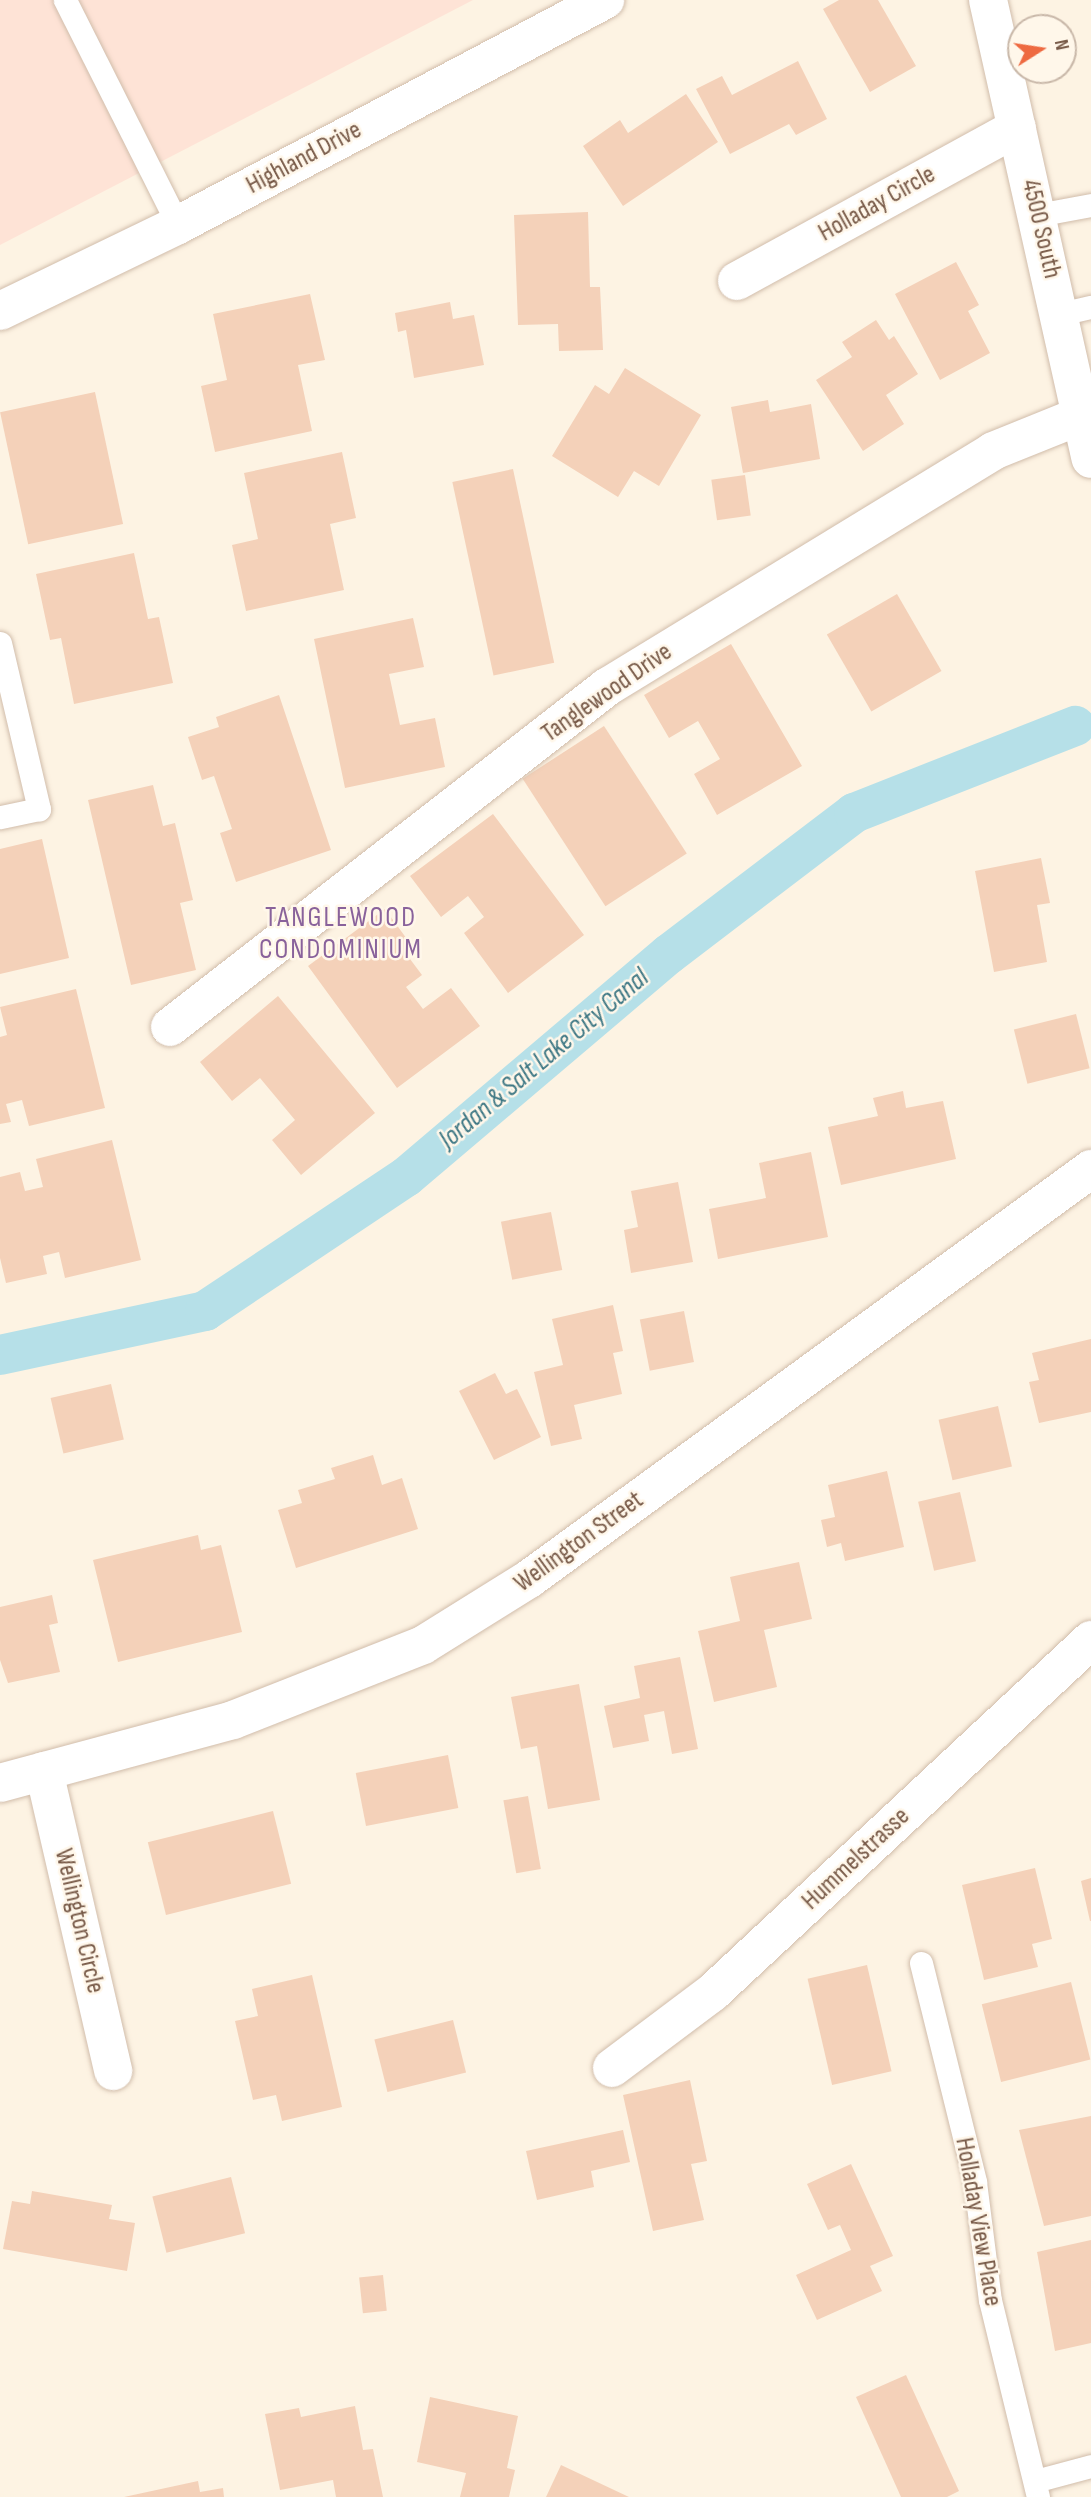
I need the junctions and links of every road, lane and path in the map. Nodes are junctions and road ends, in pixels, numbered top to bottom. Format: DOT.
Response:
graph roads {
  1 [pos="65,0"];
  2 [pos="605,0"];
  3 [pos="988,0"];
  4 [pos="1017,128"];
  5 [pos="1091,205"];
  6 [pos="1037,215"];
  7 [pos="178,225"];
  8 [pos="737,281"];
  9 [pos="1075,310"];
  10 [pos="0,312"];
  11 [pos="1082,415"];
  12 [pos="1091,459"];
  13 [pos="0,643"];
  14 [pos="0,817"];
  15 [pos="170,1027"];
  16 [pos="1091,1169"];
  17 [pos="1091,1640"];
  18 [pos="44,1771"];
  19 [pos="0,1783"];
  20 [pos="921,1963"];
  21 [pos="612,2068"];
  22 [pos="113,2071"];
  23 [pos="1091,2466"];
  24 [pos="1036,2489"];
  1 -- 7 [label="lane"];
  2 -- 7 [label="street, Highland Drive"];
  3 -- 4 [label="street, 4500 South"];
  4 -- 6 [label="street, 4500 South"];
  4 -- 8 [label="street, Holladay Circle"];
  5 -- 6 [label="lane"];
  6 -- 9 [label="street, 4500 South"];
  7 -- 10 [label="street, Highland Drive"];
  9 -- 11 [label="street, 4500 South"];
  11 -- 12 [label="street, 4500 South"];
  11 -- 15 [label="street, Tanglewood Drive"];
  13 -- 14 [label="lane"];
  16 -- 18 [label="street, Wellington Street"];
  17 -- 21 [label="street, Hummelstrasse"];
  18 -- 19 [label="street, Wellington Street"];
  18 -- 22 [label="street, Wellington Circle"];
  20 -- 24 [label="lane, Holladay View Place"];
  23 -- 24 [label="lane, Holladay View Place"];
}
